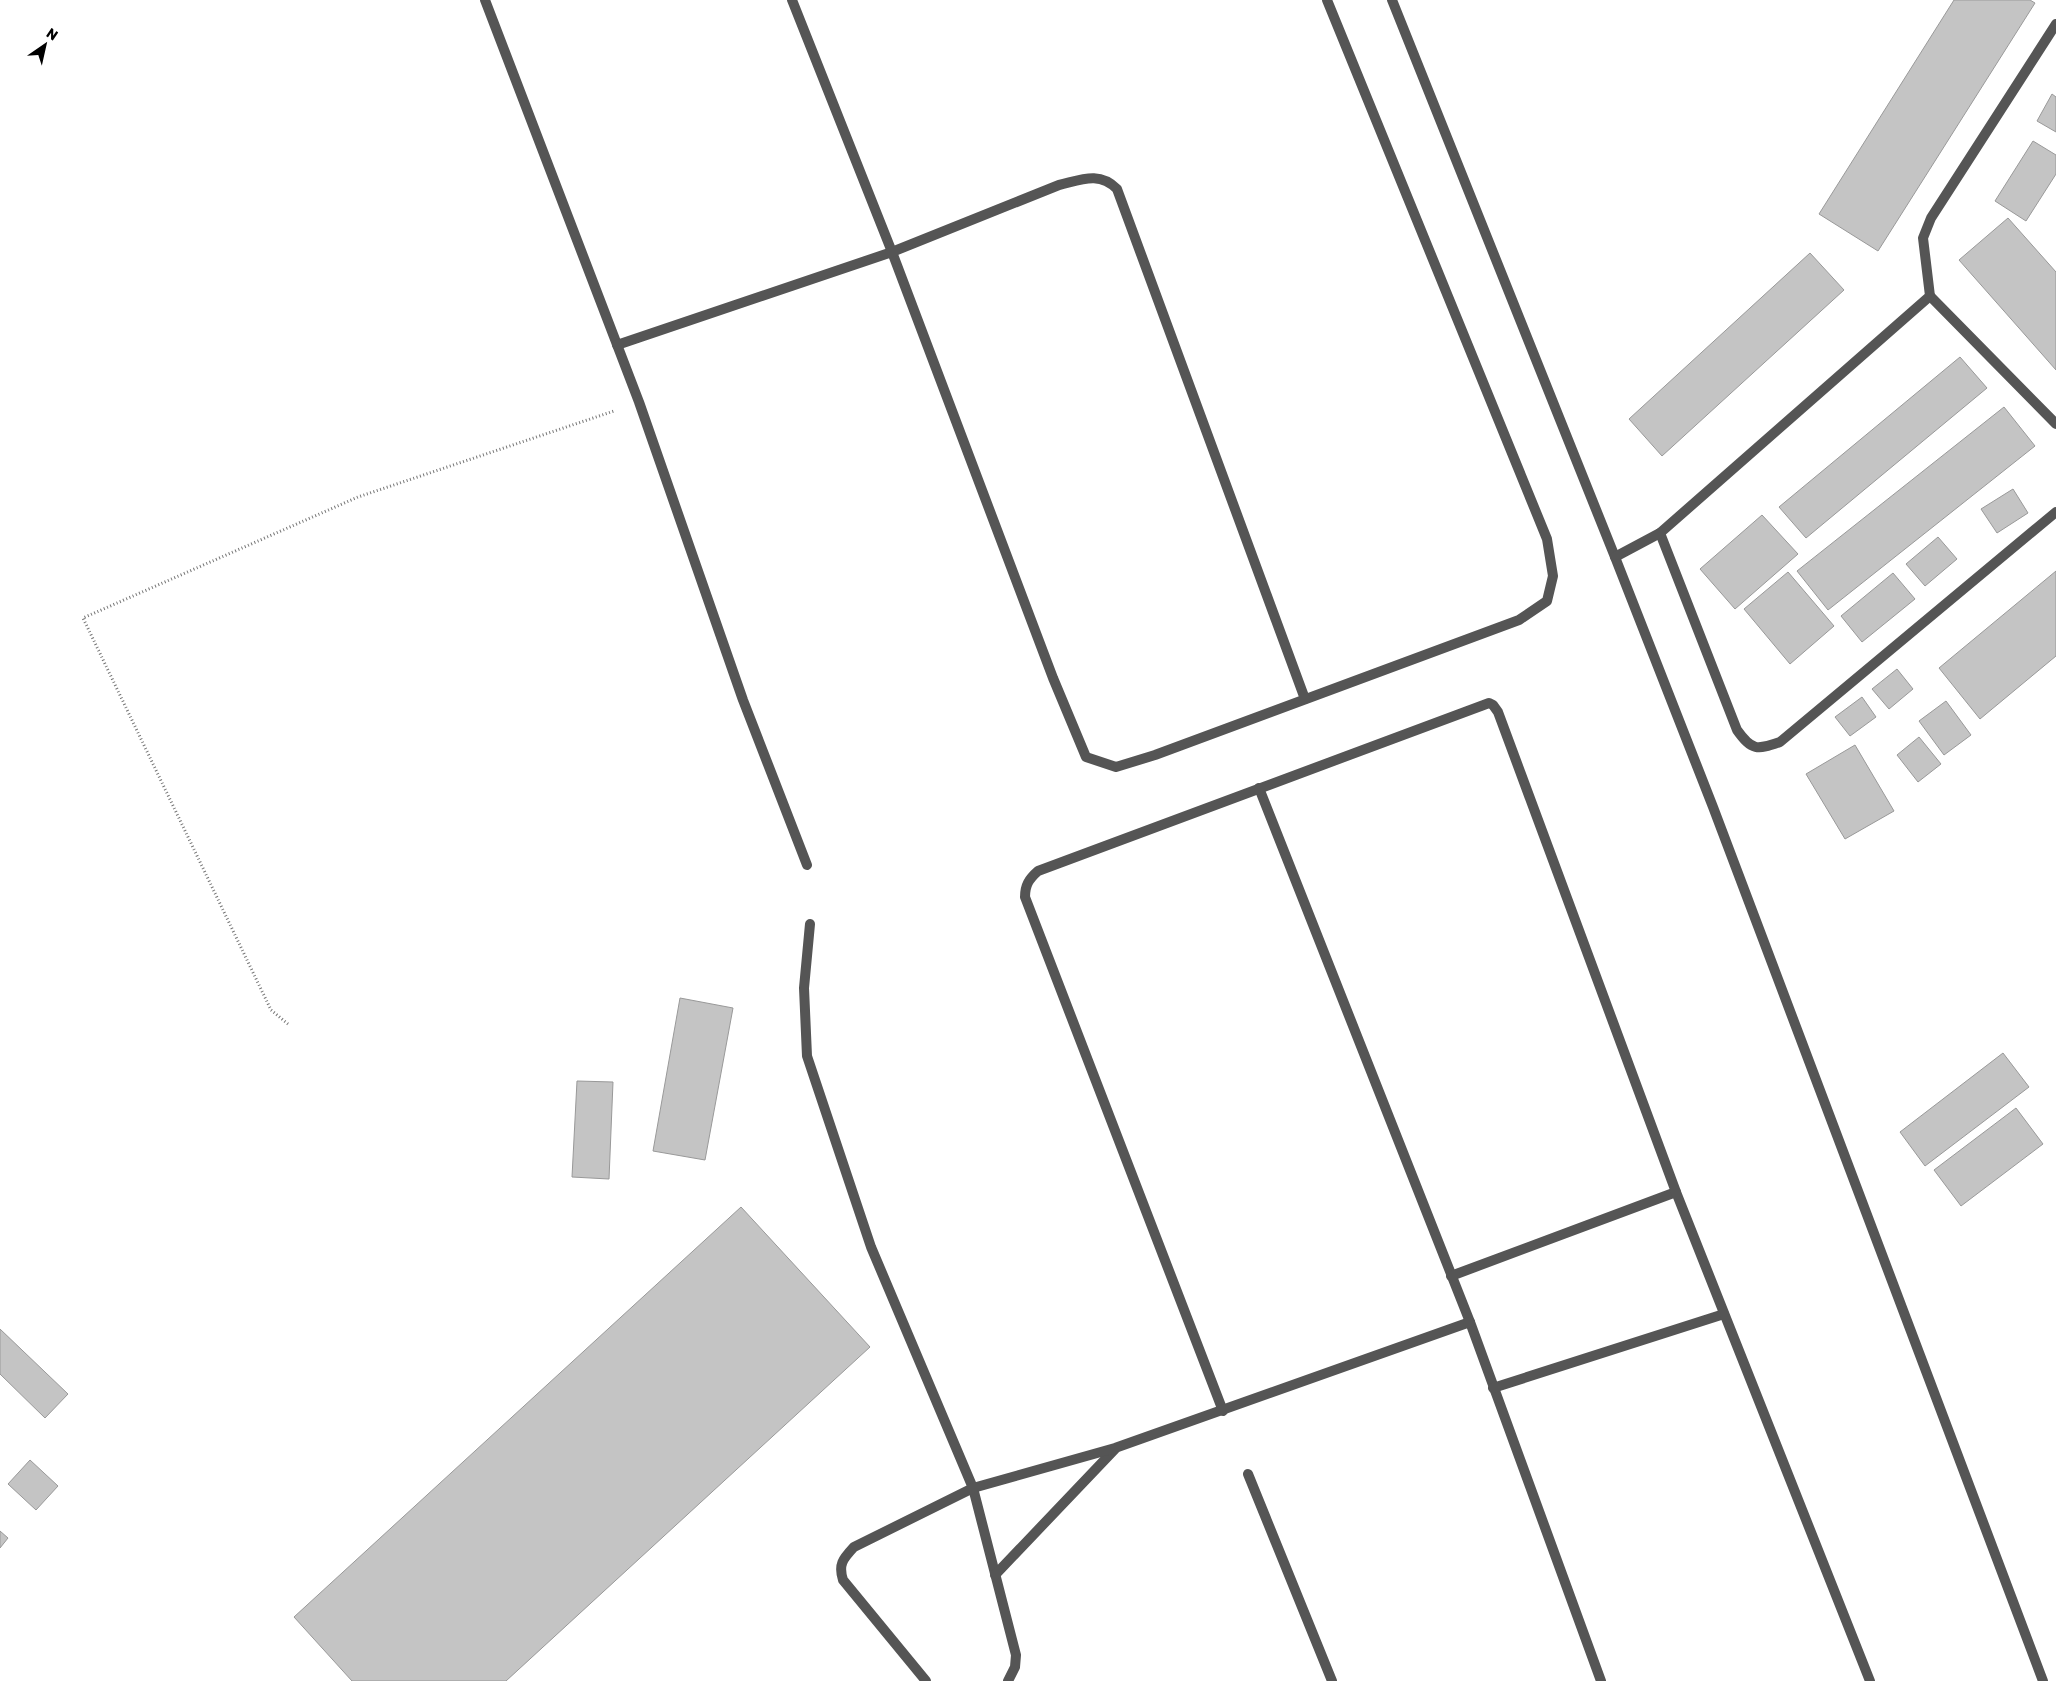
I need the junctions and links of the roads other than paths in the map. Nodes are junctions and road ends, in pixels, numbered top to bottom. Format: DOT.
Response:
graph roads {
  1 [pos="485,0"];
  2 [pos="792,0"];
  3 [pos="1327,0"];
  4 [pos="1392,0"];
  5 [pos="2056,24"];
  6 [pos="892,252"];
  7 [pos="1930,296"];
  8 [pos="617,345"];
  9 [pos="2056,424"];
  10 [pos="2056,512"];
  11 [pos="1660,533"];
  12 [pos="1615,557"];
  13 [pos="1305,700"];
  14 [pos="1259,788"];
  15 [pos="807,865"];
  16 [pos="810,924"];
  17 [pos="1676,1192"];
  18 [pos="1451,1276"];
  19 [pos="1724,1314"];
  20 [pos="1470,1322"];
  21 [pos="1493,1388"];
  22 [pos="1223,1411"];
  23 [pos="1115,1448"];
  24 [pos="1248,1474"];
  25 [pos="973,1488"];
  26 [pos="996,1575"];
  27 [pos="926,1681"];
  28 [pos="1008,1681"];
  29 [pos="1332,1681"];
  30 [pos="1600,1681"];
  31 [pos="1870,1681"];
  32 [pos="2043,1681"];
  1 -- 8 [label="street"];
  2 -- 6 [label="street"];
  3 -- 13 [label="street"];
  4 -- 12 [label="street"];
  5 -- 7 [label="street"];
  6 -- 8 [label="street"];
  6 -- 13 [label="street"];
  6 -- 13 [label="street"];
  7 -- 9 [label="street"];
  7 -- 11 [label="street"];
  8 -- 15 [label="street"];
  10 -- 11 [label="street"];
  11 -- 12 [label="street"];
  12 -- 32 [label="street"];
  14 -- 17 [label="street"];
  14 -- 18 [label="street"];
  14 -- 22 [label="street"];
  16 -- 25 [label="street"];
  17 -- 18 [label="street"];
  17 -- 19 [label="street"];
  18 -- 20 [label="street"];
  19 -- 21 [label="street"];
  19 -- 31 [label="street"];
  20 -- 21 [label="street"];
  20 -- 22 [label="street"];
  21 -- 30 [label="street"];
  22 -- 23 [label="street"];
  23 -- 25 [label="street"];
  23 -- 26 [label="street"];
  24 -- 29 [label="street"];
  25 -- 26 [label="street"];
  25 -- 27 [label="street"];
  26 -- 28 [label="street"];
}
